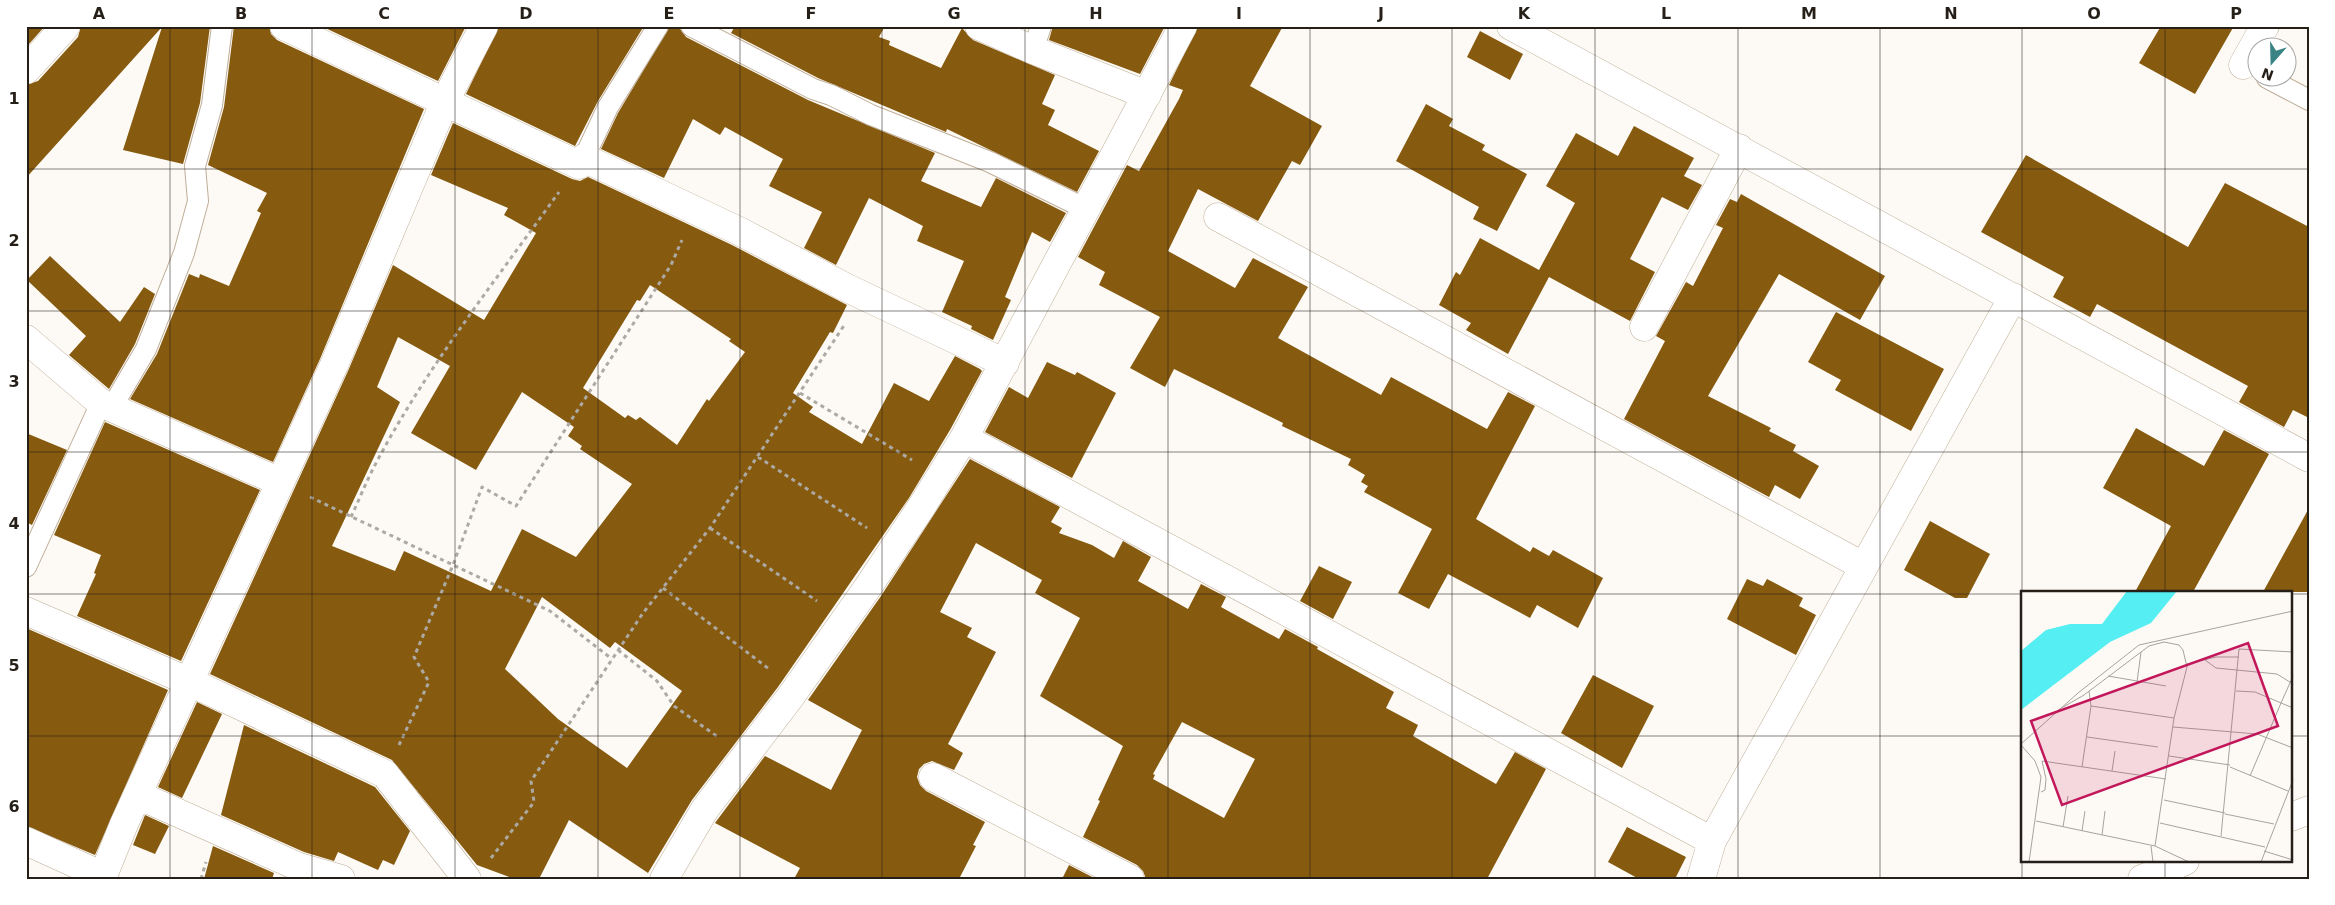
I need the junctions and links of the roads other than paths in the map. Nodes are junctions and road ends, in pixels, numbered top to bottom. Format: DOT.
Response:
graph roads {
  1 [pos="66,26"];
  2 [pos="222,26"];
  3 [pos="284,26"];
  4 [pos="484,26"];
  5 [pos="658,26"];
  6 [pos="691,26"];
  7 [pos="979,26"];
  8 [pos="1184,26"];
  9 [pos="1511,26"];
  10 [pos="1037,38"];
  11 [pos="26,70"];
  12 [pos="2286,88"];
  13 [pos="1146,95"];
  14 [pos="2309,100"];
  15 [pos="446,101"];
  16 [pos="1739,148"];
  17 [pos="581,162"];
  18 [pos="1086,209"];
  19 [pos="1218,217"];
  20 [pos="2013,297"];
  21 [pos="1644,327"];
  22 [pos="26,339"];
  23 [pos="1005,363"];
  24 [pos="106,405"];
  25 [pos="964,438"];
  26 [pos="2309,458"];
  27 [pos="280,482"];
  28 [pos="1863,566"];
  29 [pos="26,567"];
  30 [pos="26,611"];
  31 [pos="190,682"];
  32 [pos="933,777"];
  33 [pos="138,795"];
  34 [pos="2309,810"];
  35 [pos="2292,817"];
  36 [pos="26,841"];
  37 [pos="1712,841"];
  38 [pos="2183,862"];
  39 [pos="477,871"];
  40 [pos="341,879"];
  41 [pos="664,879"];
  42 [pos="1130,879"];
  43 [pos="1700,879"];
  44 [pos="2142,879"];
  1 -- 11 [label="street"];
  2 -- 24 [label="lane"];
  3 -- 15 [label="street"];
  4 -- 15 [label="street"];
  5 -- 17 [label="lane"];
  6 -- 18 [label="lane"];
  7 -- 10 [label="street"];
  8 -- 13 [label="street"];
  9 -- 16 [label="street"];
  10 -- 13 [label="street"];
  12 -- 14 [label="lane"];
  13 -- 18 [label="street"];
  15 -- 17 [label="street"];
  15 -- 27 [label="street"];
  16 -- 20 [label="street"];
  16 -- 21 [label="street"];
  17 -- 23 [label="street"];
  18 -- 23 [label="street"];
  19 -- 28 [label="street"];
  20 -- 26 [label="street"];
  20 -- 28 [label="street"];
  22 -- 24 [label="street"];
  23 -- 25 [label="street"];
  24 -- 27 [label="street"];
  24 -- 29 [label="lane"];
  25 -- 37 [label="street"];
  25 -- 41 [label="street"];
  27 -- 31 [label="street"];
  28 -- 37 [label="street"];
  30 -- 31 [label="street"];
  31 -- 33 [label="street"];
  31 -- 39 [label="street"];
  32 -- 42 [label="street"];
  33 -- 36 [label="street"];
  33 -- 40 [label="street"];
  34 -- 35 [label="street"];
  37 -- 43 [label="street"];
  38 -- 44 [label="street"];
}
